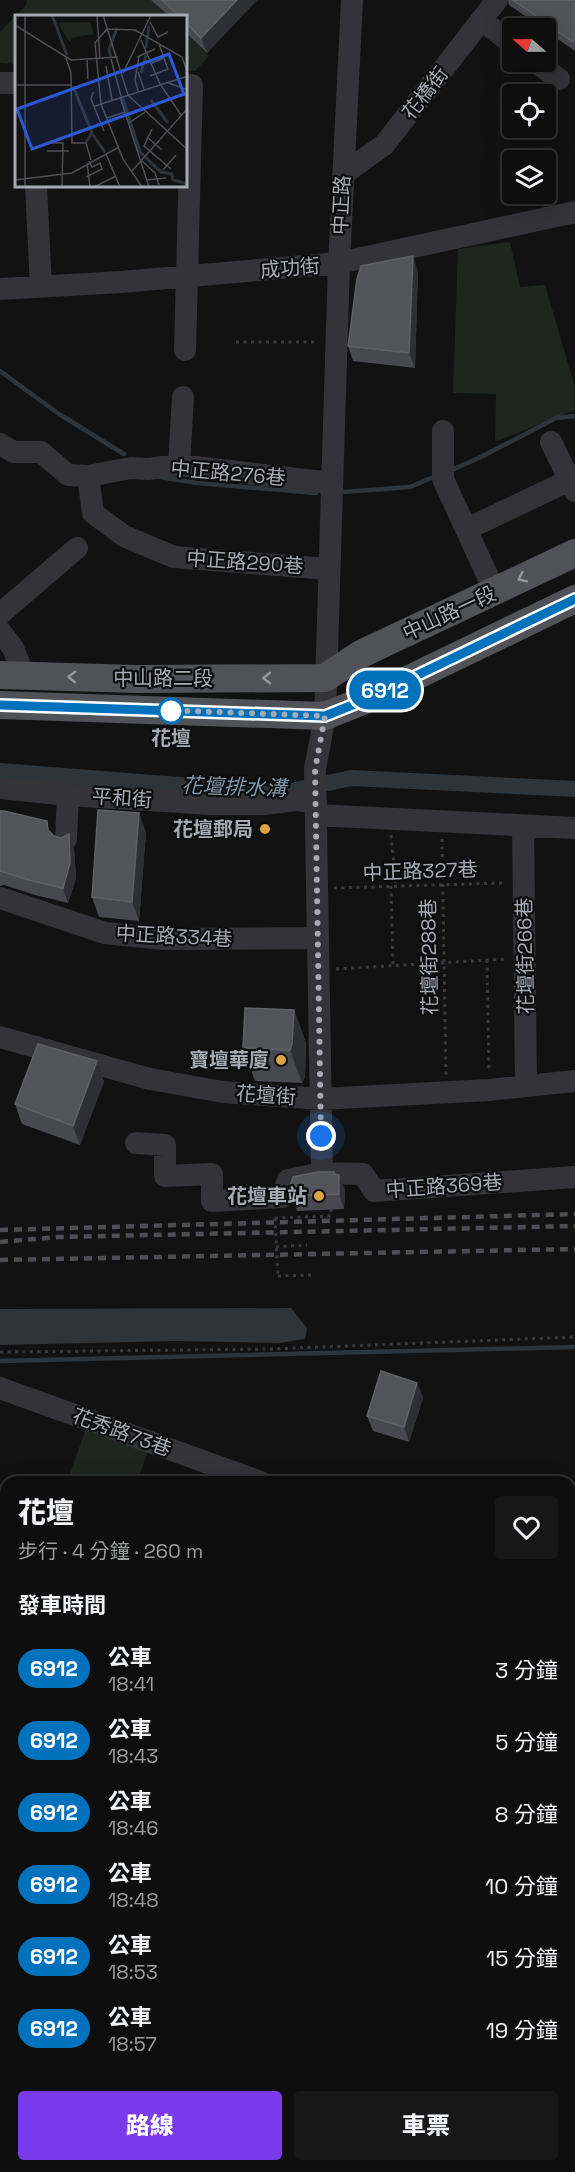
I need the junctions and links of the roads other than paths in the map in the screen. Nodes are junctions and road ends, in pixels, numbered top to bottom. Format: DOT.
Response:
graph roads {
  1 [pos="352,0"];
  2 [pos="496,0"];
  3 [pos="481,20"];
  4 [pos="502,36"];
  5 [pos="550,72"];
  6 [pos="559,79"];
  7 [pos="188,85"];
  8 [pos="188,170"];
  9 [pos="343,174"];
  10 [pos="36,188"];
  11 [pos="188,188"];
  12 [pos="575,213"];
  13 [pos="339,263"];
  14 [pos="186,277"];
  15 [pos="41,286"];
  16 [pos="0,289"];
  17 [pos="185,350"];
  18 [pos="183,397"];
  19 [pos="443,431"];
  20 [pos="551,442"];
  21 [pos="0,444"];
  22 [pos="179,465"];
  23 [pos="88,476"];
  24 [pos="573,485"];
  25 [pos="331,493"];
  26 [pos="466,529"];
  27 [pos="77,548"];
  28 [pos="575,553"];
  29 [pos="329,568"];
  30 [pos="495,592"];
  31 [pos="575,599"];
  32 [pos="0,614"];
  33 [pos="0,631"];
  34 [pos="12,675"];
  35 [pos="325,678"];
  36 [pos="0,705"];
  37 [pos="325,716"];
  38 [pos="0,788"];
  39 [pos="68,795"];
  40 [pos="316,804"];
  41 [pos="523,826"];
  42 [pos="575,828"];
  43 [pos="66,839"];
  44 [pos="0,898"];
  45 [pos="318,938"];
  46 [pos="0,1037"];
  47 [pos="575,1081"];
  48 [pos="526,1086"];
  49 [pos="321,1099"];
  50 [pos="136,1143"];
  51 [pos="322,1173"];
  52 [pos="575,1177"];
  53 [pos="0,1388"];
  54 [pos="245,1476"];
  1 -- 9 [label="street, 中正路"];
  2 -- 3 [label="street, 花橋街"];
  3 -- 4 [label="street"];
  3 -- 9 [label="street, 花橋街"];
  5 -- 6 [label="street"];
  7 -- 8 [label="street"];
  9 -- 13 [label="street, 中正路"];
  10 -- 15 [label="street"];
  11 -- 14 [label="street"];
  12 -- 13 [label="street, 成功街"];
  13 -- 14 [label="street, 成功街"];
  13 -- 25 [label="street, 中正路"];
  14 -- 15 [label="street, 成功街"];
  14 -- 17 [label="street"];
  15 -- 16 [label="street, 成功街"];
  18 -- 22 [label="street"];
  19 -- 26 [label="street"];
  20 -- 24 [label="street"];
  21 -- 23 [label="street"];
  22 -- 23 [label="street, 中正路276巷"];
  22 -- 25 [label="street, 中正路276巷"];
  23 -- 29 [label="street, 中正路290巷"];
  24 -- 26 [label="street"];
  25 -- 29 [label="street, 中正路"];
  26 -- 30 [label="street"];
  27 -- 32 [label="street"];
  28 -- 30 [label="main road, 中山路一段, one-way"];
  29 -- 35 [label="street, 中正路"];
  30 -- 35 [label="main road, 中山路一段"];
  31 -- 37 [label="main road"];
  33 -- 34 [label="street"];
  35 -- 34 [label="main road, 中山路二段, one-way"];
  35 -- 37 [label="street, 中正路"];
  36 -- 37 [label="main road, 中山路二段"];
  37 -- 40 [label="street, 中正路"];
  38 -- 39 [label="street, 平和街"];
  39 -- 40 [label="street, 平和街"];
  39 -- 43 [label="street"];
  40 -- 41 [label="street, 平和街"];
  40 -- 45 [label="street"];
  41 -- 42 [label="street, 平和街"];
  41 -- 48 [label="street, 花壇街266巷"];
  44 -- 45 [label="street, 中正路334巷"];
  45 -- 49 [label="street"];
  46 -- 49 [label="street, 花壇街"];
  47 -- 48 [label="street, 花壇街"];
  48 -- 49 [label="street, 花壇街"];
  49 -- 51 [label="street"];
  50 -- 51 [label="street"];
  51 -- 52 [label="street, 中正路369巷"];
  53 -- 54 [label="street, 花秀路73巷"];
}
